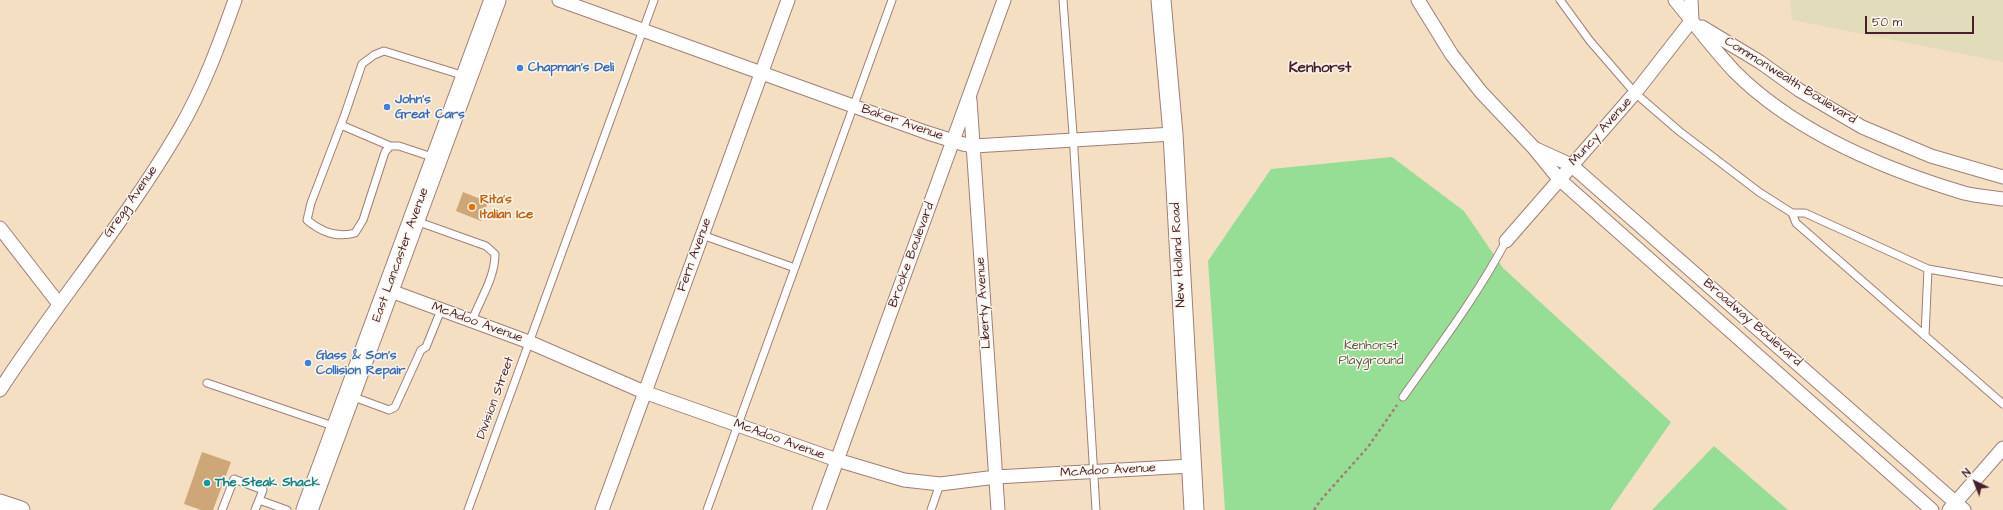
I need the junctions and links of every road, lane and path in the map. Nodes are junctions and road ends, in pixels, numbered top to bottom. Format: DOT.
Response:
graph roads {
  1 [pos="235,0"];
  2 [pos="495,0"];
  3 [pos="559,0"];
  4 [pos="654,0"];
  5 [pos="788,0"];
  6 [pos="892,0"];
  7 [pos="1004,0"];
  8 [pos="1063,0"];
  9 [pos="1161,0"];
  10 [pos="1418,0"];
  11 [pos="1560,0"];
  12 [pos="1675,0"];
  13 [pos="1691,0"];
  14 [pos="1692,20"];
  15 [pos="642,31"];
  16 [pos="761,73"];
  17 [pos="467,77"];
  18 [pos="1635,93"];
  19 [pos="970,96"];
  20 [pos="854,106"];
  21 [pos="341,125"];
  22 [pos="1173,134"];
  23 [pos="1073,140"];
  24 [pos="954,141"];
  25 [pos="390,146"];
  26 [pos="974,146"];
  27 [pos="1533,147"];
  28 [pos="437,158"];
  29 [pos="1571,165"];
  30 [pos="2003,177"];
  31 [pos="1559,180"];
  32 [pos="2003,199"];
  33 [pos="1792,213"];
  34 [pos="414,220"];
  35 [pos="0,228"];
  36 [pos="702,235"];
  37 [pos="1506,241"];
  38 [pos="796,268"];
  39 [pos="1928,269"];
  40 [pos="2003,282"];
  41 [pos="388,290"];
  42 [pos="59,304"];
  43 [pos="441,310"];
  44 [pos="472,321"];
  45 [pos="1924,336"];
  46 [pos="529,342"];
  47 [pos="207,383"];
  48 [pos="0,390"];
  49 [pos="644,392"];
  50 [pos="349,396"];
  51 [pos="1403,397"];
  52 [pos="2003,404"];
  53 [pos="738,425"];
  54 [pos="338,428"];
  55 [pos="2003,448"];
  56 [pos="837,460"];
  57 [pos="1191,466"];
  58 [pos="1093,472"];
  59 [pos="996,477"];
  60 [pos="940,484"];
  61 [pos="259,500"];
  62 [pos="0,503"];
  63 [pos="1956,508"];
  64 [pos="21,510"];
  65 [pos="223,510"];
  66 [pos="255,510"];
  67 [pos="287,510"];
  68 [pos="308,510"];
  69 [pos="468,510"];
  70 [pos="602,510"];
  71 [pos="708,510"];
  72 [pos="819,510"];
  73 [pos="931,510"];
  74 [pos="998,510"];
  75 [pos="1096,510"];
  76 [pos="1194,510"];
  77 [pos="1314,510"];
  78 [pos="1932,510"];
  1 -- 42 [label="street, Gregg Avenue"];
  2 -- 17 [label="main road, East Lancaster Avenue"];
  3 -- 15 [label="street, Baker Avenue"];
  4 -- 15 [label="lane"];
  5 -- 16 [label="street, Fern Avenue"];
  6 -- 20 [label="lane"];
  7 -- 19 [label="street, Brooke Boulevard"];
  8 -- 23 [label="lane"];
  9 -- 22 [label="main road, New Holland Road"];
  10 -- 27 [label="street, Broadway Boulevard"];
  11 -- 18 [label="lane"];
  12 -- 14 [label="street, Commonwealth Boulevard"];
  13 -- 14 [label="street"];
  14 -- 18 [label="street, Muncy Avenue"];
  14 -- 30 [label="street, Commonwealth Boulevard"];
  14 -- 32 [label="street, Commonwealth Boulevard"];
  15 -- 16 [label="street, Baker Avenue"];
  15 -- 46 [label="lane, Division Street"];
  16 -- 20 [label="street, Baker Avenue"];
  16 -- 36 [label="street, Fern Avenue"];
  17 -- 21 [label="lane"];
  17 -- 28 [label="main road, East Lancaster Avenue"];
  18 -- 29 [label="street, Muncy Avenue"];
  18 -- 33 [label="lane"];
  19 -- 24 [label="street, Brooke Boulevard"];
  19 -- 26 [label="street, Liberty Avenue"];
  20 -- 24 [label="street, Baker Avenue"];
  20 -- 38 [label="lane"];
  21 -- 25 [label="lane"];
  21 -- 25 [label="lane"];
  22 -- 23 [label="street, Baker Avenue"];
  22 -- 57 [label="main road, New Holland Road"];
  23 -- 26 [label="street, Baker Avenue"];
  23 -- 58 [label="lane"];
  24 -- 26 [label="street, Baker Avenue"];
  24 -- 56 [label="street, Brooke Boulevard"];
  25 -- 28 [label="lane"];
  26 -- 59 [label="street, Liberty Avenue"];
  27 -- 29 [label="street, Broadway Boulevard"];
  27 -- 31 [label="street, Broadway Boulevard"];
  28 -- 34 [label="main road, East Lancaster Avenue"];
  29 -- 31 [label="street, Muncy Avenue"];
  29 -- 63 [label="street, Broadway Boulevard"];
  31 -- 37 [label="street, Muncy Avenue"];
  31 -- 78 [label="street, Broadway Boulevard"];
  33 -- 39 [label="lane"];
  33 -- 45 [label="lane"];
  34 -- 41 [label="main road, East Lancaster Avenue"];
  34 -- 44 [label="lane"];
  35 -- 42 [label="street"];
  36 -- 38 [label="lane"];
  36 -- 49 [label="street, Fern Avenue"];
  37 -- 51 [label="lane"];
  38 -- 53 [label="lane"];
  39 -- 40 [label="lane"];
  39 -- 45 [label="lane"];
  41 -- 43 [label="street, McAdoo Avenue"];
  41 -- 50 [label="main road, East Lancaster Avenue"];
  42 -- 48 [label="street, Gregg Avenue"];
  43 -- 44 [label="street, McAdoo Avenue"];
  43 -- 50 [label="lane"];
  44 -- 46 [label="street, McAdoo Avenue"];
  45 -- 52 [label="lane"];
  46 -- 49 [label="street, McAdoo Avenue"];
  46 -- 69 [label="lane, Division Street"];
  47 -- 54 [label="lane"];
  49 -- 53 [label="street, McAdoo Avenue"];
  49 -- 70 [label="street, Fern Avenue"];
  50 -- 54 [label="main road, East Lancaster Avenue"];
  51 -- 77 [label="path"];
  53 -- 56 [label="street, McAdoo Avenue"];
  53 -- 71 [label="lane"];
  54 -- 68 [label="main road, East Lancaster Avenue"];
  55 -- 63 [label="street"];
  56 -- 60 [label="street, McAdoo Avenue"];
  56 -- 72 [label="street, Brooke Boulevard"];
  57 -- 58 [label="street, McAdoo Avenue"];
  57 -- 76 [label="main road, New Holland Road"];
  58 -- 59 [label="street, McAdoo Avenue"];
  58 -- 75 [label="lane"];
  59 -- 60 [label="street, McAdoo Avenue"];
  59 -- 74 [label="street, Liberty Avenue"];
  60 -- 73 [label="lane"];
  61 -- 65 [label="lane"];
  61 -- 66 [label="lane"];
  61 -- 67 [label="lane"];
  62 -- 64 [label="street"];
}
